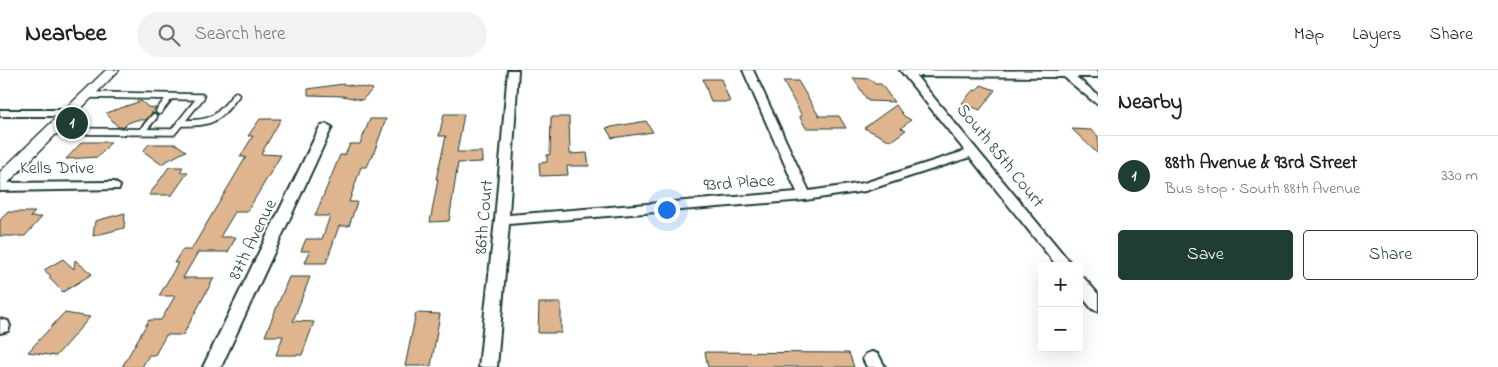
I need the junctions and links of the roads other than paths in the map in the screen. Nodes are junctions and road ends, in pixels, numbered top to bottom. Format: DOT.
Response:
graph roads {
  1 [pos="113,70"];
  2 [pos="514,70"];
  3 [pos="748,70"];
  4 [pos="906,72"];
  5 [pos="1064,72"];
  6 [pos="1098,74"];
  7 [pos="88,95"];
  8 [pos="236,95"];
  9 [pos="170,96"];
  10 [pos="1098,100"];
  11 [pos="159,111"];
  12 [pos="0,113"];
  13 [pos="70,113"];
  14 [pos="154,116"];
  15 [pos="180,123"];
  16 [pos="326,128"];
  17 [pos="51,131"];
  18 [pos="142,132"];
  19 [pos="973,152"];
  20 [pos="0,181"];
  21 [pos="114,186"];
  22 [pos="0,187"];
  23 [pos="806,196"];
  24 [pos="502,220"];
  25 [pos="1063,262"];
  26 [pos="1083,287"];
  27 [pos="1098,305"];
  28 [pos="212,367"];
  29 [pos="488,367"];
  1 -- 7 [label="street"];
  2 -- 24 [label="street, 86th Court"];
  3 -- 23 [label="street"];
  4 -- 5 [label="street"];
  4 -- 19 [label="street, South 85th Court"];
  5 -- 6 [label="street"];
  5 -- 10 [label="street"];
  7 -- 9 [label="lane"];
  7 -- 13 [label="street"];
  8 -- 15 [label="lane"];
  9 -- 11 [label="lane"];
  9 -- 15 [label="lane"];
  12 -- 13 [label="street"];
  13 -- 17 [label="street"];
  14 -- 18 [label="lane"];
  15 -- 18 [label="lane"];
  16 -- 28 [label="street, 87th Avenue"];
  17 -- 18 [label="lane"];
  17 -- 20 [label="street"];
  19 -- 23 [label="street, 93rd Place"];
  19 -- 25 [label="street, South 85th Court"];
  21 -- 22 [label="street, Kells Drive"];
  23 -- 24 [label="street, 93rd Place"];
  24 -- 29 [label="street, 86th Court"];
  26 -- 27 [label="street"];
}
